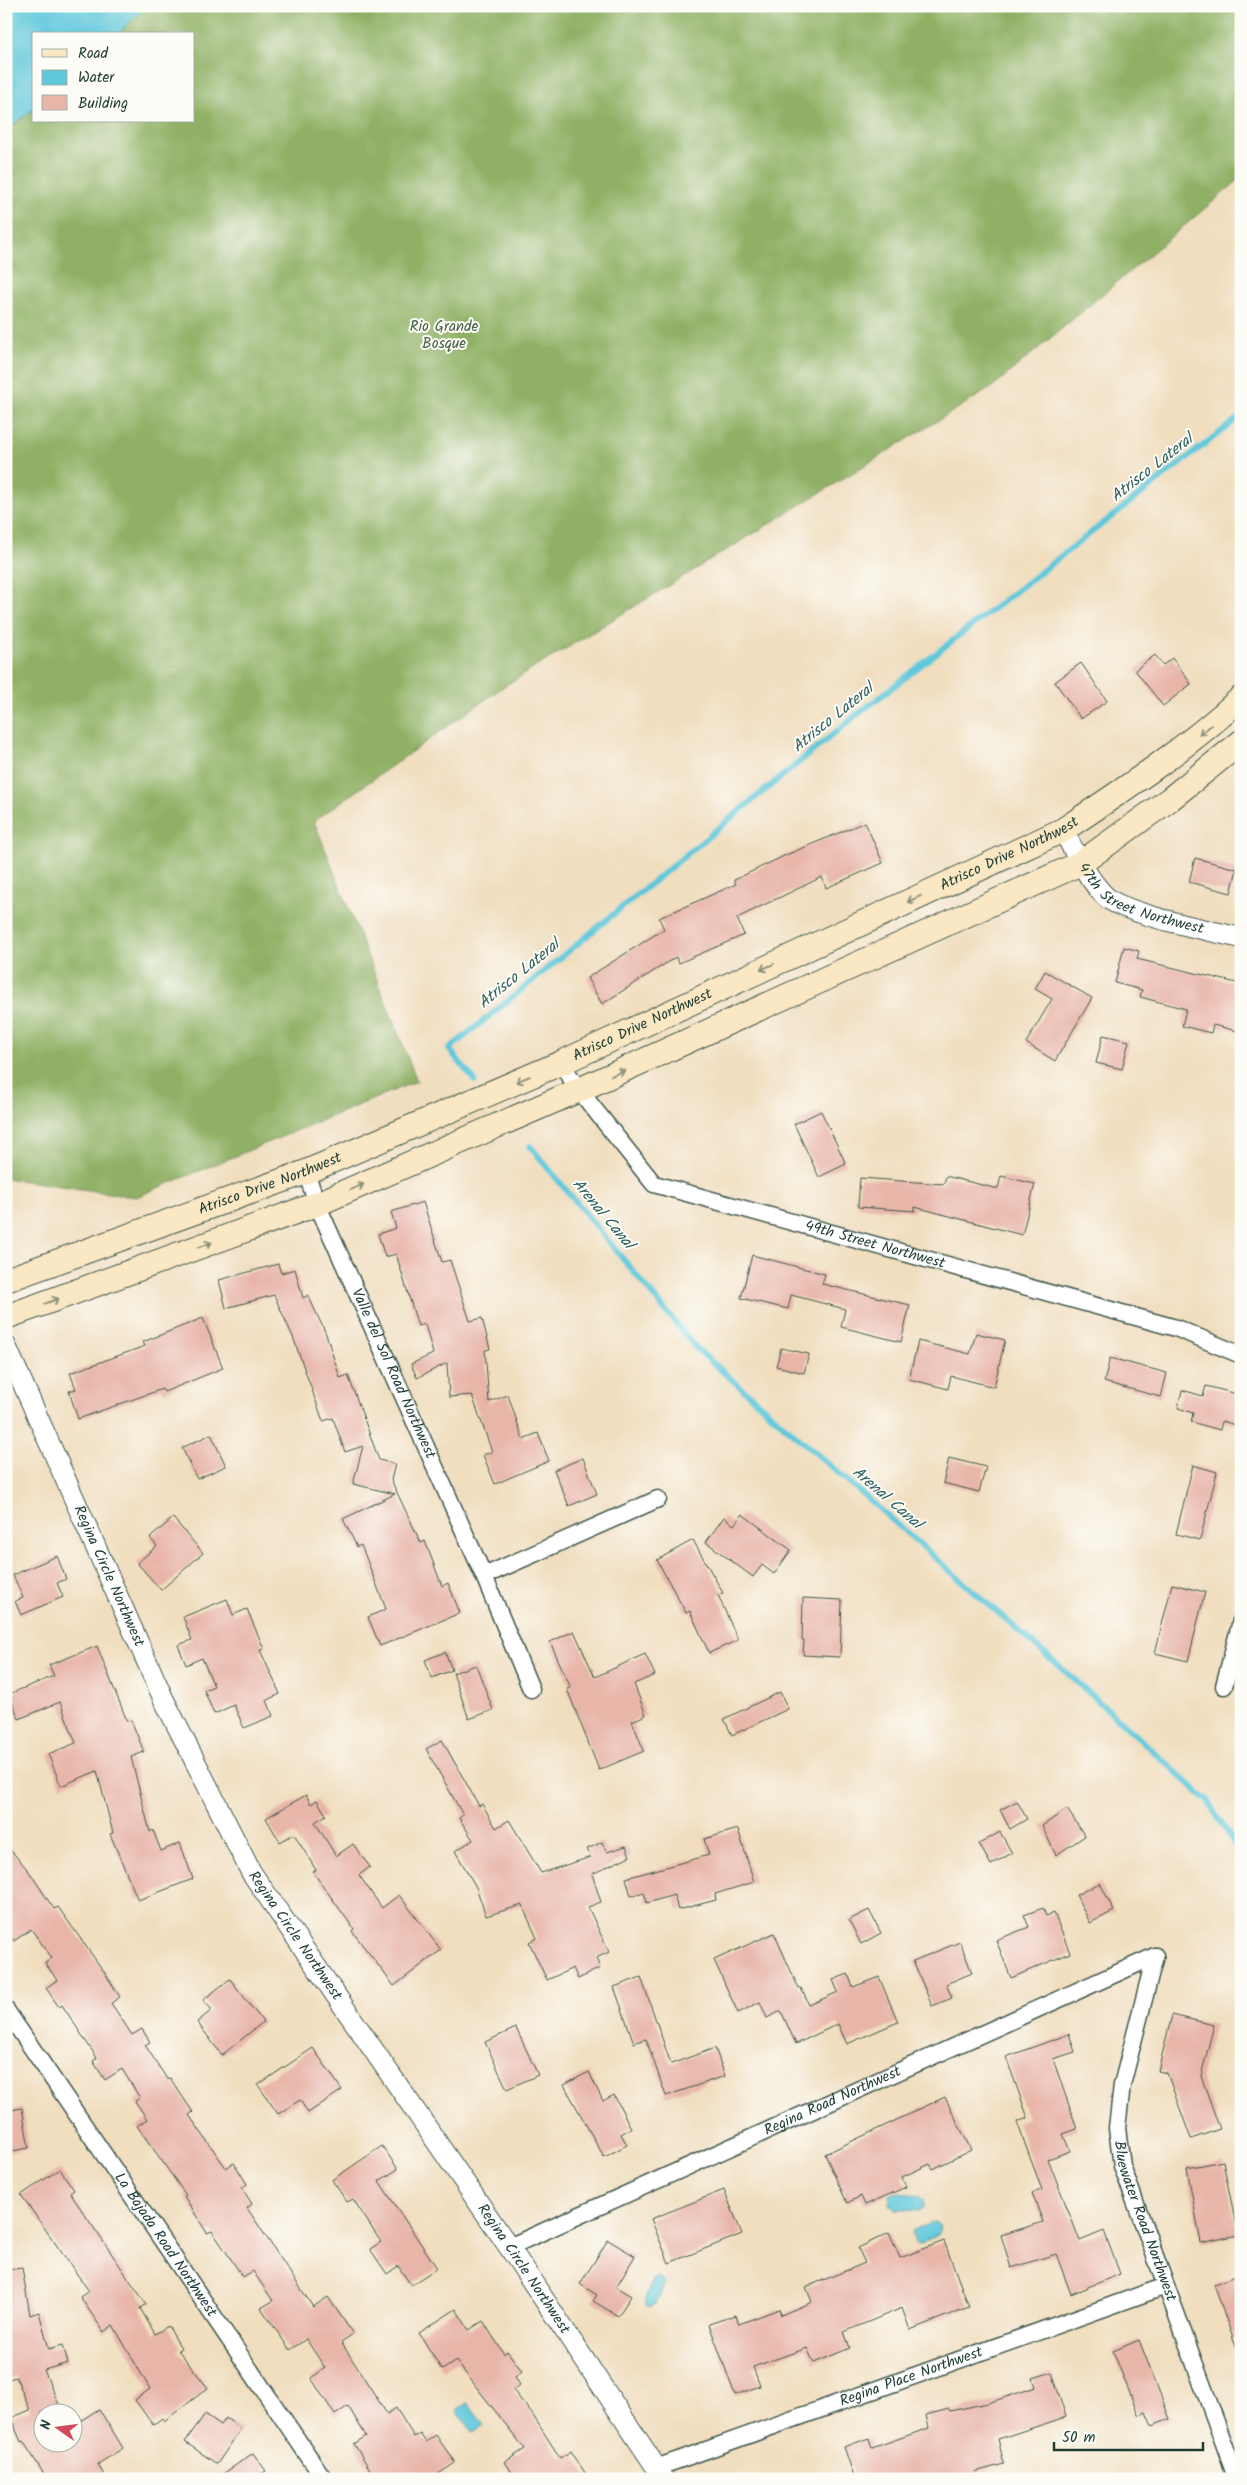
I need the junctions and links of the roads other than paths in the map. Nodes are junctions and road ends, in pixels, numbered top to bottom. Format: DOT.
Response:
graph roads {
  1 [pos="1241,698"];
  2 [pos="1241,742"];
  3 [pos="1063,830"];
  4 [pos="1081,863"];
  5 [pos="1241,938"];
  6 [pos="561,1062"];
  7 [pos="579,1090"];
  8 [pos="306,1172"];
  9 [pos="317,1204"];
  10 [pos="6,1280"];
  11 [pos="6,1318"];
  12 [pos="6,1346"];
  13 [pos="1241,1355"];
  14 [pos="658,1499"];
  15 [pos="484,1576"];
  16 [pos="1241,1621"];
  17 [pos="1224,1686"];
  18 [pos="532,1688"];
  19 [pos="1155,1956"];
  20 [pos="9,2020"];
  21 [pos="509,2247"];
  22 [pos="1166,2286"];
  23 [pos="660,2473"];
  24 [pos="324,2479"];
  25 [pos="1237,2479"];
  1 -- 3 [label="main road, Atrisco Drive Northwest, one-way"];
  2 -- 4 [label="main road"];
  3 -- 4 [label="street, 47th Street Northwest"];
  3 -- 6 [label="main road, Atrisco Drive Northwest, one-way"];
  4 -- 5 [label="street, 47th Street Northwest"];
  7 -- 4 [label="main road, one-way"];
  6 -- 7 [label="street, 49th Street Northwest"];
  6 -- 8 [label="main road, Atrisco Drive Northwest, one-way"];
  9 -- 7 [label="main road, one-way"];
  7 -- 13 [label="street, 49th Street Northwest"];
  8 -- 9 [label="street, Valle del Sol Road Northwest"];
  8 -- 10 [label="main road, Atrisco Drive Northwest"];
  11 -- 9 [label="main road, one-way"];
  9 -- 15 [label="street, Valle del Sol Road Northwest"];
  12 -- 21 [label="street, Regina Circle Northwest"];
  14 -- 15 [label="street"];
  15 -- 18 [label="street, Valle del Sol Road Northwest"];
  16 -- 17 [label="street"];
  19 -- 21 [label="street, Regina Road Northwest"];
  19 -- 22 [label="street, Bluewater Road Northwest"];
  20 -- 24 [label="street, La Bajada Road Northwest"];
  21 -- 23 [label="street, Regina Circle Northwest"];
  22 -- 23 [label="street, Regina Place Northwest"];
  22 -- 25 [label="street, Bluewater Road Northwest"];
}
